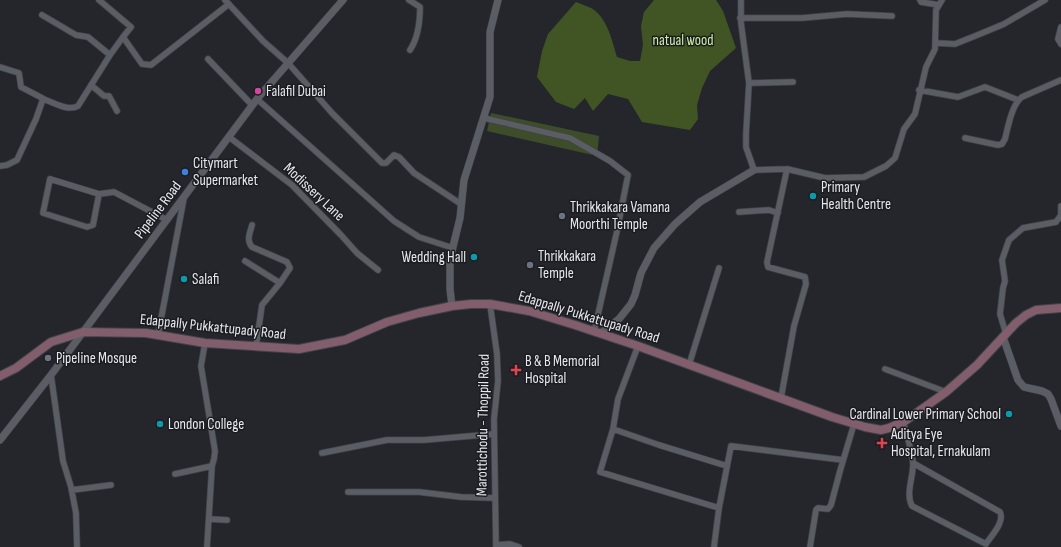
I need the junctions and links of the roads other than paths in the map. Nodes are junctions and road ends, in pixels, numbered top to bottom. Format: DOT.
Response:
graph roads {
  1 [pos="99,0"];
  2 [pos="342,0"];
  3 [pos="410,0"];
  4 [pos="498,0"];
  5 [pos="741,0"];
  6 [pos="920,0"];
  7 [pos="1046,0"];
  8 [pos="227,2"];
  9 [pos="940,2"];
  10 [pos="42,15"];
  11 [pos="892,16"];
  12 [pos="740,18"];
  13 [pos="1061,27"];
  14 [pos="123,37"];
  15 [pos="935,43"];
  16 [pos="1061,44"];
  17 [pos="410,50"];
  18 [pos="110,55"];
  19 [pos="208,59"];
  20 [pos="288,63"];
  21 [pos="0,67"];
  22 [pos="1061,80"];
  23 [pos="793,82"];
  24 [pos="749,83"];
  25 [pos="91,85"];
  26 [pos="919,90"];
  27 [pos="44,99"];
  28 [pos="1018,100"];
  29 [pos="254,102"];
  30 [pos="117,111"];
  31 [pos="484,118"];
  32 [pos="229,137"];
  33 [pos="965,138"];
  34 [pos="0,166"];
  35 [pos="754,170"];
  36 [pos="788,170"];
  37 [pos="99,194"];
  38 [pos="185,195"];
  39 [pos="461,204"];
  40 [pos="1061,206"];
  41 [pos="739,212"];
  42 [pos="778,213"];
  43 [pos="1060,219"];
  44 [pos="167,220"];
  45 [pos="252,225"];
  46 [pos="453,248"];
  47 [pos="245,260"];
  48 [pos="719,268"];
  49 [pos="378,270"];
  50 [pos="280,284"];
  51 [pos="490,304"];
  52 [pos="452,306"];
  53 [pos="1061,308"];
  54 [pos="83,332"];
  55 [pos="598,332"];
  56 [pos="158,335"];
  57 [pos="1004,335"];
  58 [pos="205,343"];
  59 [pos="638,346"];
  60 [pos="256,347"];
  61 [pos="688,365"];
  62 [pos="885,369"];
  63 [pos="51,375"];
  64 [pos="0,376"];
  65 [pos="946,392"];
  66 [pos="781,398"];
  67 [pos="902,422"];
  68 [pos="1060,423"];
  69 [pos="854,424"];
  70 [pos="613,429"];
  71 [pos="494,434"];
  72 [pos="0,440"];
  73 [pos="322,453"];
  74 [pos="843,460"];
  75 [pos="913,463"];
  76 [pos="212,466"];
  77 [pos="727,466"];
  78 [pos="175,474"];
  79 [pos="111,485"];
  80 [pos="72,490"];
  81 [pos="348,492"];
  82 [pos="495,498"];
  83 [pos="719,508"];
  84 [pos="208,519"];
  85 [pos="227,520"];
  86 [pos="496,546"];
  87 [pos="77,547"];
  88 [pos="207,547"];
  89 [pos="519,547"];
  90 [pos="714,547"];
  91 [pos="810,547"];
  1 -- 14 [label="street"];
  2 -- 20 [label="street, Pipeline Road"];
  3 -- 17 [label="street"];
  4 -- 31 [label="street"];
  5 -- 12 [label="street"];
  6 -- 9 [label="street"];
  7 -- 15 [label="street"];
  8 -- 14 [label="street"];
  8 -- 20 [label="street"];
  9 -- 15 [label="street"];
  10 -- 18 [label="street"];
  11 -- 12 [label="street"];
  12 -- 24 [label="street"];
  13 -- 16 [label="street"];
  14 -- 18 [label="street"];
  15 -- 26 [label="street"];
  18 -- 25 [label="street"];
  19 -- 29 [label="street"];
  20 -- 29 [label="street, Pipeline Road"];
  20 -- 39 [label="street"];
  21 -- 27 [label="street"];
  22 -- 28 [label="street"];
  23 -- 24 [label="street"];
  24 -- 35 [label="street"];
  25 -- 27 [label="street"];
  25 -- 30 [label="street"];
  26 -- 28 [label="street"];
  26 -- 36 [label="street"];
  27 -- 34 [label="street"];
  28 -- 33 [label="street"];
  29 -- 32 [label="street, Pipeline Road"];
  29 -- 46 [label="street"];
  31 -- 39 [label="street"];
  31 -- 55 [label="street"];
  32 -- 38 [label="street, Pipeline Road"];
  32 -- 49 [label="street, Modissery Lane"];
  35 -- 36 [label="street"];
  35 -- 55 [label="street"];
  36 -- 42 [label="street"];
  37 -- 37 [label="street"];
  37 -- 44 [label="street"];
  38 -- 44 [label="street, Pipeline Road"];
  38 -- 56 [label="street"];
  39 -- 46 [label="street"];
  40 -- 43 [label="street"];
  41 -- 42 [label="street"];
  42 -- 66 [label="street"];
  43 -- 57 [label="street"];
  44 -- 54 [label="street, Pipeline Road"];
  45 -- 50 [label="street"];
  46 -- 52 [label="street"];
  47 -- 50 [label="street"];
  48 -- 61 [label="street"];
  50 -- 60 [label="street"];
  51 -- 52 [label="main road, Edappally Pukkattupady Road"];
  51 -- 55 [label="main road, Edappally Pukkattupady Road"];
  51 -- 71 [label="street, Marottichodu - Thoppil Road"];
  52 -- 60 [label="main road, Edappally Pukkattupady Road"];
  53 -- 57 [label="main road, Edappally Pukkattupady Road"];
  54 -- 56 [label="main road, Edappally Pukkattupady Road"];
  54 -- 63 [label="street, Pipeline Road"];
  54 -- 64 [label="main road, Edappally Pukkattupady Road"];
  55 -- 59 [label="main road, Edappally Pukkattupady Road"];
  56 -- 58 [label="main road, Edappally Pukkattupady Road"];
  57 -- 65 [label="main road, Edappally Pukkattupady Road"];
  57 -- 68 [label="street"];
  58 -- 60 [label="main road, Edappally Pukkattupady Road"];
  58 -- 76 [label="street"];
  59 -- 61 [label="main road, Edappally Pukkattupady Road"];
  59 -- 70 [label="street"];
  61 -- 66 [label="main road, Edappally Pukkattupady Road"];
  62 -- 65 [label="street"];
  63 -- 72 [label="street, Pipeline Road"];
  63 -- 80 [label="street"];
  65 -- 67 [label="main road, Edappally Pukkattupady Road"];
  66 -- 69 [label="main road, Edappally Pukkattupady Road"];
  67 -- 69 [label="main road, Edappally Pukkattupady Road"];
  67 -- 75 [label="street"];
  69 -- 74 [label="street"];
  70 -- 77 [label="street"];
  70 -- 83 [label="street"];
  71 -- 73 [label="street"];
  71 -- 82 [label="street, Marottichodu - Thoppil Road"];
  74 -- 77 [label="street"];
  74 -- 91 [label="street"];
  75 -- 75 [label="street"];
  76 -- 78 [label="street"];
  76 -- 84 [label="street"];
  77 -- 83 [label="street"];
  79 -- 80 [label="street"];
  80 -- 87 [label="street"];
  81 -- 82 [label="street"];
  82 -- 86 [label="street, Marottichodu - Thoppil Road"];
  83 -- 90 [label="street"];
  84 -- 85 [label="street"];
  84 -- 88 [label="street"];
  86 -- 89 [label="street"];
}
